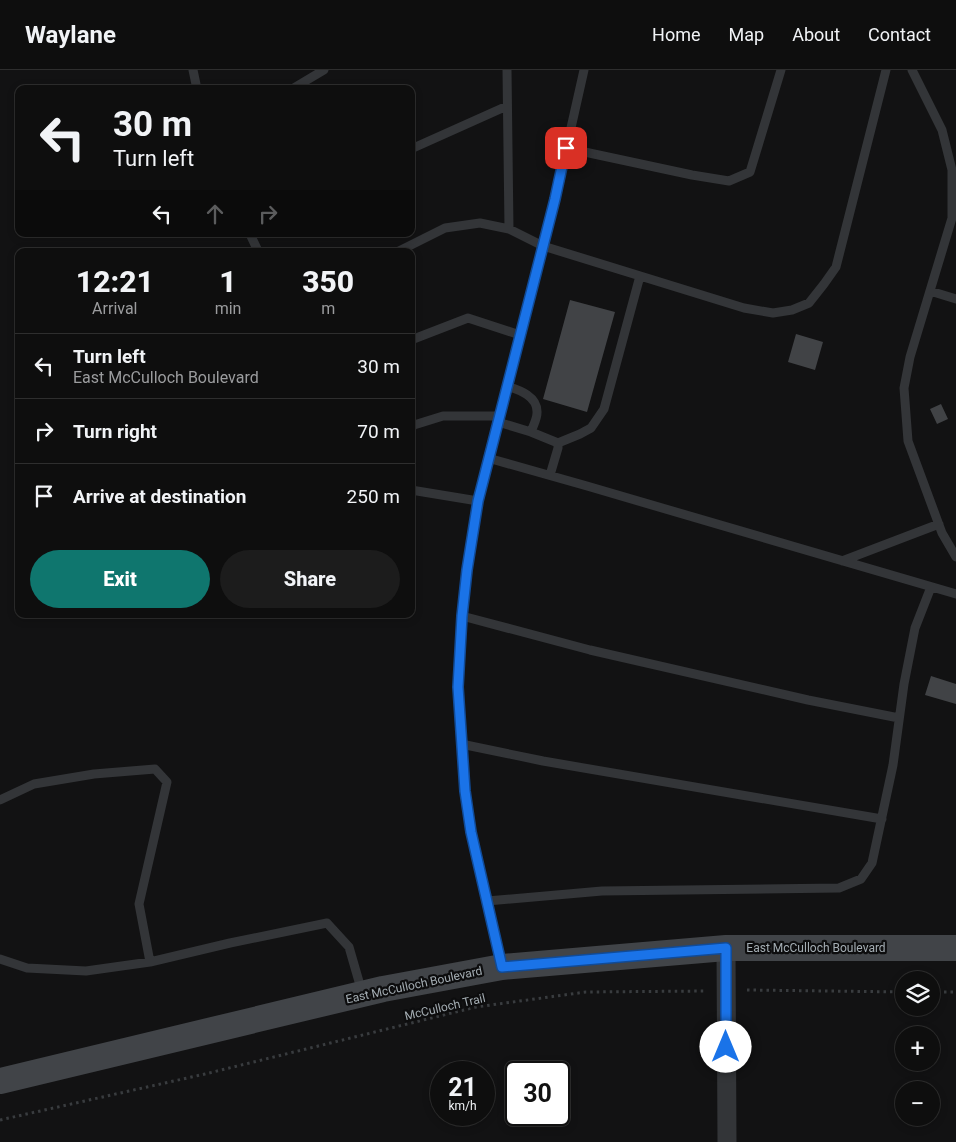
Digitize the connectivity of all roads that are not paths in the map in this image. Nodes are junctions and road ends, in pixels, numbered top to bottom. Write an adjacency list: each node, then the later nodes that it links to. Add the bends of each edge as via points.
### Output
1 (193, 70): 8 (lane)
2 (324, 70): 9 (lane)
3 (507, 70): 10 (lane)
4 (584, 70): 12 (lane)
5 (780, 70): 12 (lane, via 750,172 729,181)
6 (886, 70): 17 (lane, via 836,267 809,303 773,313 744,308)
7 (912, 70): 13 (lane, via 942,130)
8 (195, 85)
9 (299, 85)
10 (507, 106): 11 (lane); 14 (lane)
11 (415, 147)
12 (566, 148): 15 (lane)
13 (954, 169): 18 (lane, via 952,218)
14 (509, 229): 15 (lane); 16 (lane, via 480,223 445,228)
15 (543, 246): 17 (lane); 20 (lane)
16 (405, 248)
17 (640, 276): 26 (lane, via 604,409 591,428)
18 (930, 290): 19 (lane); 31 (lane, via 904,388 908,441)
19 (956, 299)
20 (520, 334): 21 (lane, via 468,318); 22 (lane)
21 (415, 338)
22 (506, 386): 23 (lane); 25 (lane, via 521,390 536,405)
23 (498, 419): 24 (lane, via 443,416); 25 (lane); 27 (lane)
24 (415, 426)
25 (531, 432): 26 (lane)
26 (558, 443): 28 (lane)
27 (488, 458): 28 (lane); 30 (lane)
28 (550, 475): 33 (lane)
29 (415, 491): 30 (lane)
30 (478, 501): 36 (lane)
31 (939, 524): 32 (lane); 33 (lane)
32 (956, 557)
33 (842, 561): 34 (lane)
34 (931, 587): 35 (lane); 37 (lane, via 915,628)
35 (956, 594)
36 (462, 616): 37 (lane, via 600,652); 38 (lane, via 458,687)
37 (899, 718): 40 (lane)
38 (462, 744): 40 (lane); 41 (lane, via 471,832)
39 (0, 800): 45 (lane, via 34,784 94,774 155,769 167,782 139,904)
40 (882, 819): 41 (lane, via 872,863 861,879 839,888 602,891)
41 (487, 901): 46 (lane)
42 (726, 948): 43 (street, East McCulloch Boulevard); 46 (street, East McCulloch Boulevard); 49 (street)
43 (956, 948)
44 (0, 959): 45 (lane, via 27,968 86,971)
45 (150, 962): 47 (lane, via 327,923 348,947)
46 (502, 967): 47 (street, East McCulloch Boulevard)
47 (362, 994): 48 (street, East McCulloch Boulevard)
48 (0, 1081)
49 (727, 1142)

